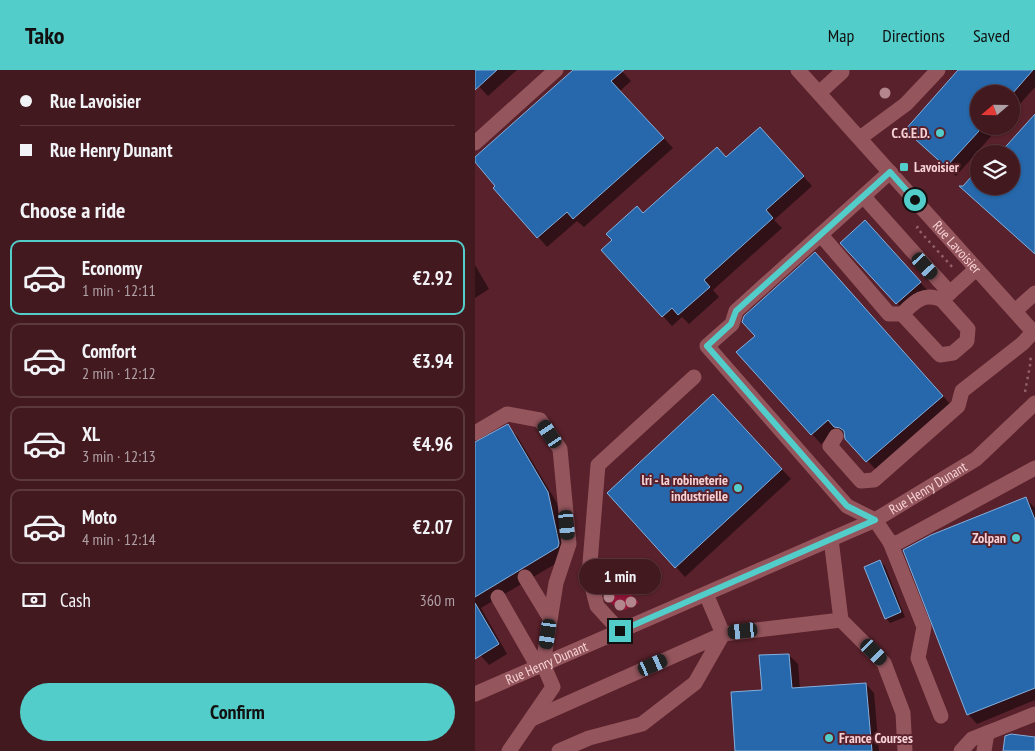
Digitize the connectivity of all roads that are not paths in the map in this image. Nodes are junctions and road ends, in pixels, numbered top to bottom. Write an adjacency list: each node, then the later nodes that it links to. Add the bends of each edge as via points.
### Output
1 (556, 70): 7 (street)
2 (798, 70): 5 (street, Rue Lavoisier)
3 (937, 70): 6 (street, via 906,104)
4 (842, 72): 5 (street)
5 (819, 92): 6 (street, Rue Lavoisier)
6 (860, 138): 8 (street, Rue Lavoisier)
7 (475, 143)
8 (890, 172): 9 (street); 11 (street, Rue Lavoisier)
9 (864, 197): 10 (street); 13 (street)
10 (821, 235): 15 (street, via 889,314); 22 (street, via 736,311 731,324 707,346 847,506)
11 (973, 272): 13 (street); 14 (street, Rue Lavoisier)
12 (1035, 293): 14 (street)
13 (946, 297): 15 (street, via 919,298); 15 (street, via 968,329 967,341 953,354 940,355)
14 (1015, 312): 16 (street, Rue Lavoisier)
15 (902, 314)
16 (1031, 336): 20 (street, via 962,391 958,406 874,480 861,480 830,446)
17 (694, 377): 30 (street, via 598,465 589,575 597,606)
18 (1029, 408): 22 (street, Rue Henry Dunant, via 976,459)
19 (475, 433): 28 (street, via 507,414 540,420 560,449 569,544 556,583)
20 (835, 436)
21 (1035, 468): 24 (street, via 897,543)
22 (875, 520): 23 (street, Rue Henry Dunant); 24 (street)
23 (831, 539): 26 (street, Rue Henry Dunant); 29 (street)
24 (889, 542): 35 (street, via 924,627 918,658)
25 (525, 578): 28 (street)
26 (706, 594): 30 (street, Rue Henry Dunant); 31 (street)
27 (498, 597): 32 (street)
28 (550, 618): 32 (street)
29 (841, 620): 31 (street); 40 (street, via 884,663 903,713)
30 (620, 631): 32 (street, Rue Henry Dunant)
31 (723, 634): 36 (street); 39 (street, via 695,684 643,724 589,738)
32 (541, 666): 33 (street, Rue Henry Dunant); 36 (street, via 553,687)
33 (475, 694)
34 (1035, 714): 37 (street)
35 (941, 716)
36 (531, 719): 38 (street)
37 (987, 733): 41 (street, via 972,739); 42 (street)
38 (515, 749)
39 (559, 751)
40 (905, 751)
41 (961, 751)
42 (985, 751)

